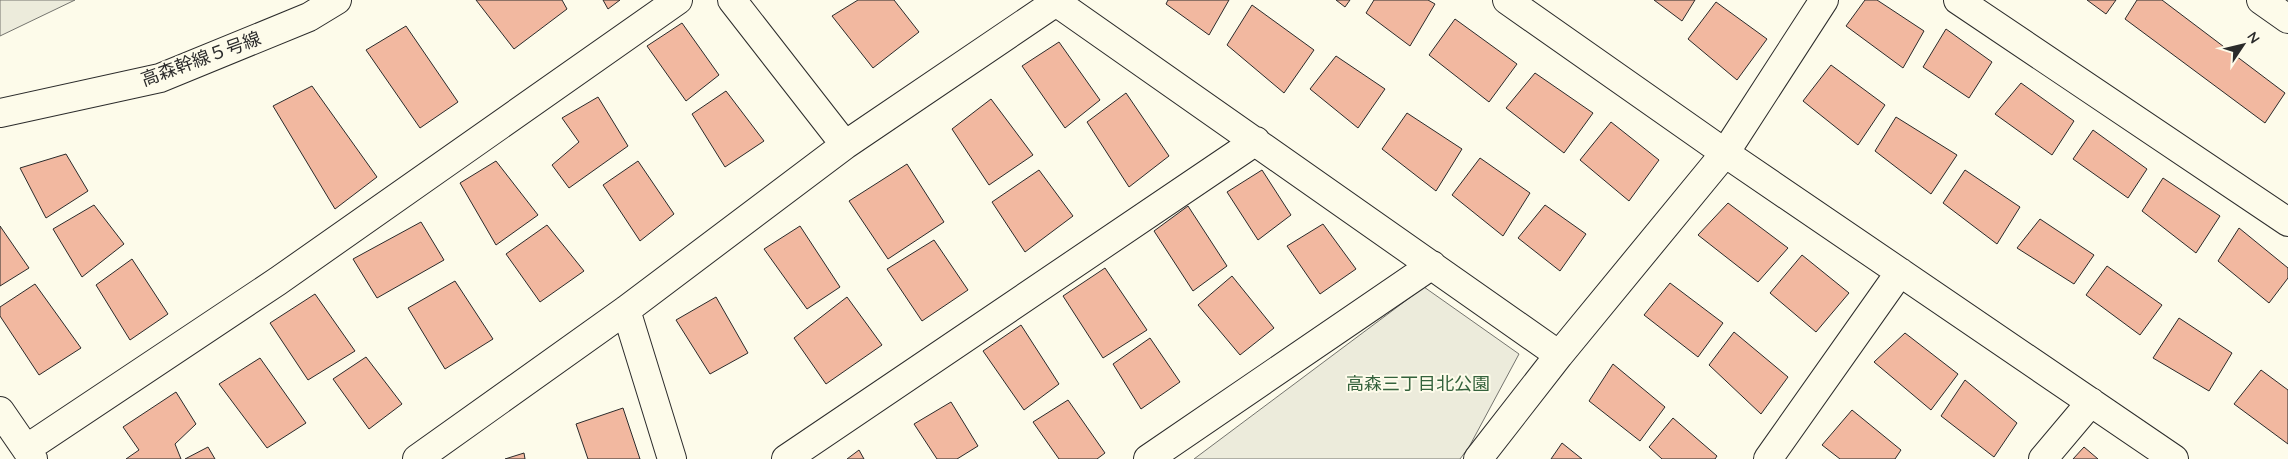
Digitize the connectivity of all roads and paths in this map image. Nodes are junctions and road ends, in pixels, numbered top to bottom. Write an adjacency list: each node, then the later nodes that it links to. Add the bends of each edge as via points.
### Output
1 (337, 0): 10 (street, 高森幹線５号線, via 309,17 160,78)
2 (678, 0): 21 (street)
3 (732, 0): 12 (street)
4 (1507, 0): 13 (street)
5 (1824, 0): 13 (street)
6 (1958, 0): 14 (street)
7 (2261, 0): 9 (street)
8 (1058, 1): 11 (street); 12 (street)
9 (2288, 19)
10 (0, 113)
11 (1256, 141): 15 (street); 24 (street)
12 (845, 145): 17 (street)
13 (1725, 153): 16 (street); 18 (street)
14 (2288, 222)
15 (1432, 265): 18 (street); 25 (street)
16 (1900, 272): 19 (street); 27 (street)
17 (626, 310): 22 (street); 23 (street)
18 (1559, 355): 26 (street)
19 (2091, 402): 28 (street); 29 (street)
20 (0, 411): 21 (street)
21 (30, 454)
22 (417, 459)
23 (672, 459)
24 (786, 459)
25 (1148, 459)
26 (1478, 459)
27 (1768, 459)
28 (2043, 459)
29 (2174, 459)

